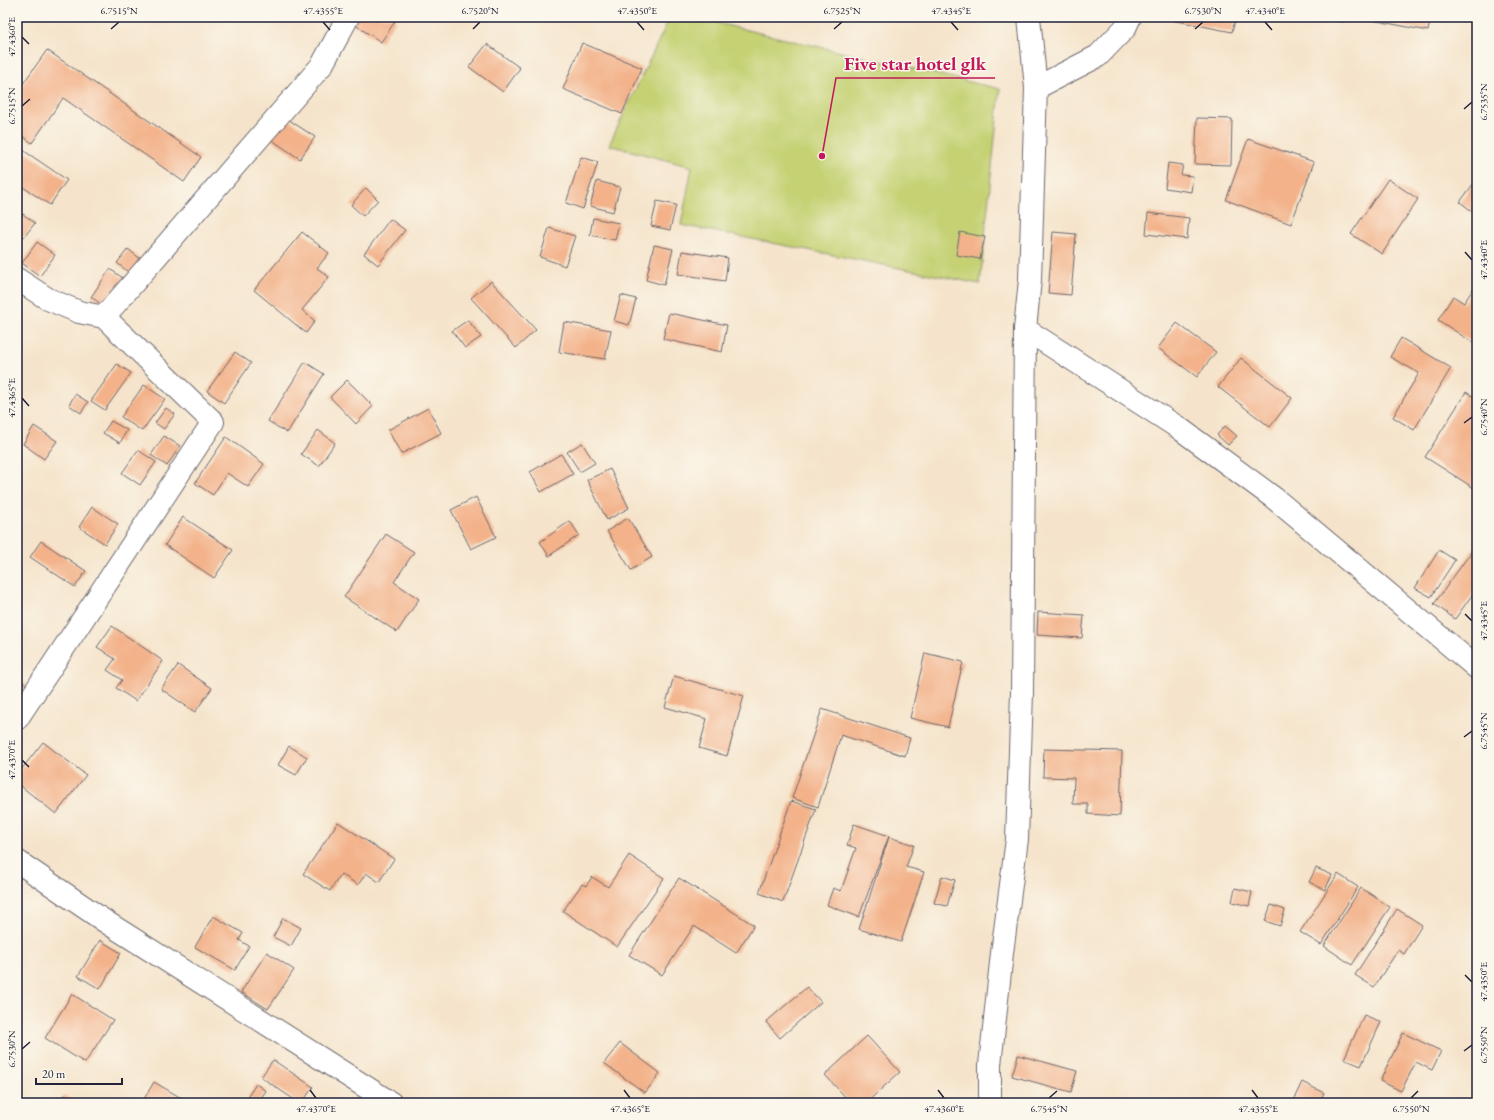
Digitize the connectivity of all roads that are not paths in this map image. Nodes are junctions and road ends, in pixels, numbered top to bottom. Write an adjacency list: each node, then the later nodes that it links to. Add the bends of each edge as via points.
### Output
1 (348, 17): 6 (street, via 322,65)
2 (1030, 17): 4 (street)
3 (1130, 17): 4 (street, via 1125,28 1098,56)
4 (1036, 88): 7 (street, via 1030,280)
5 (17, 279): 6 (street, via 48,299 79,312)
6 (104, 317): 9 (street, via 213,422)
7 (1025, 329): 8 (street, via 1179,428 1274,498); 12 (street, via 1022,693 1017,839 990,1065)
8 (1477, 668)
9 (17, 719)
10 (17, 861): 11 (street, via 103,920)
11 (391, 1103)
12 (990, 1103)

